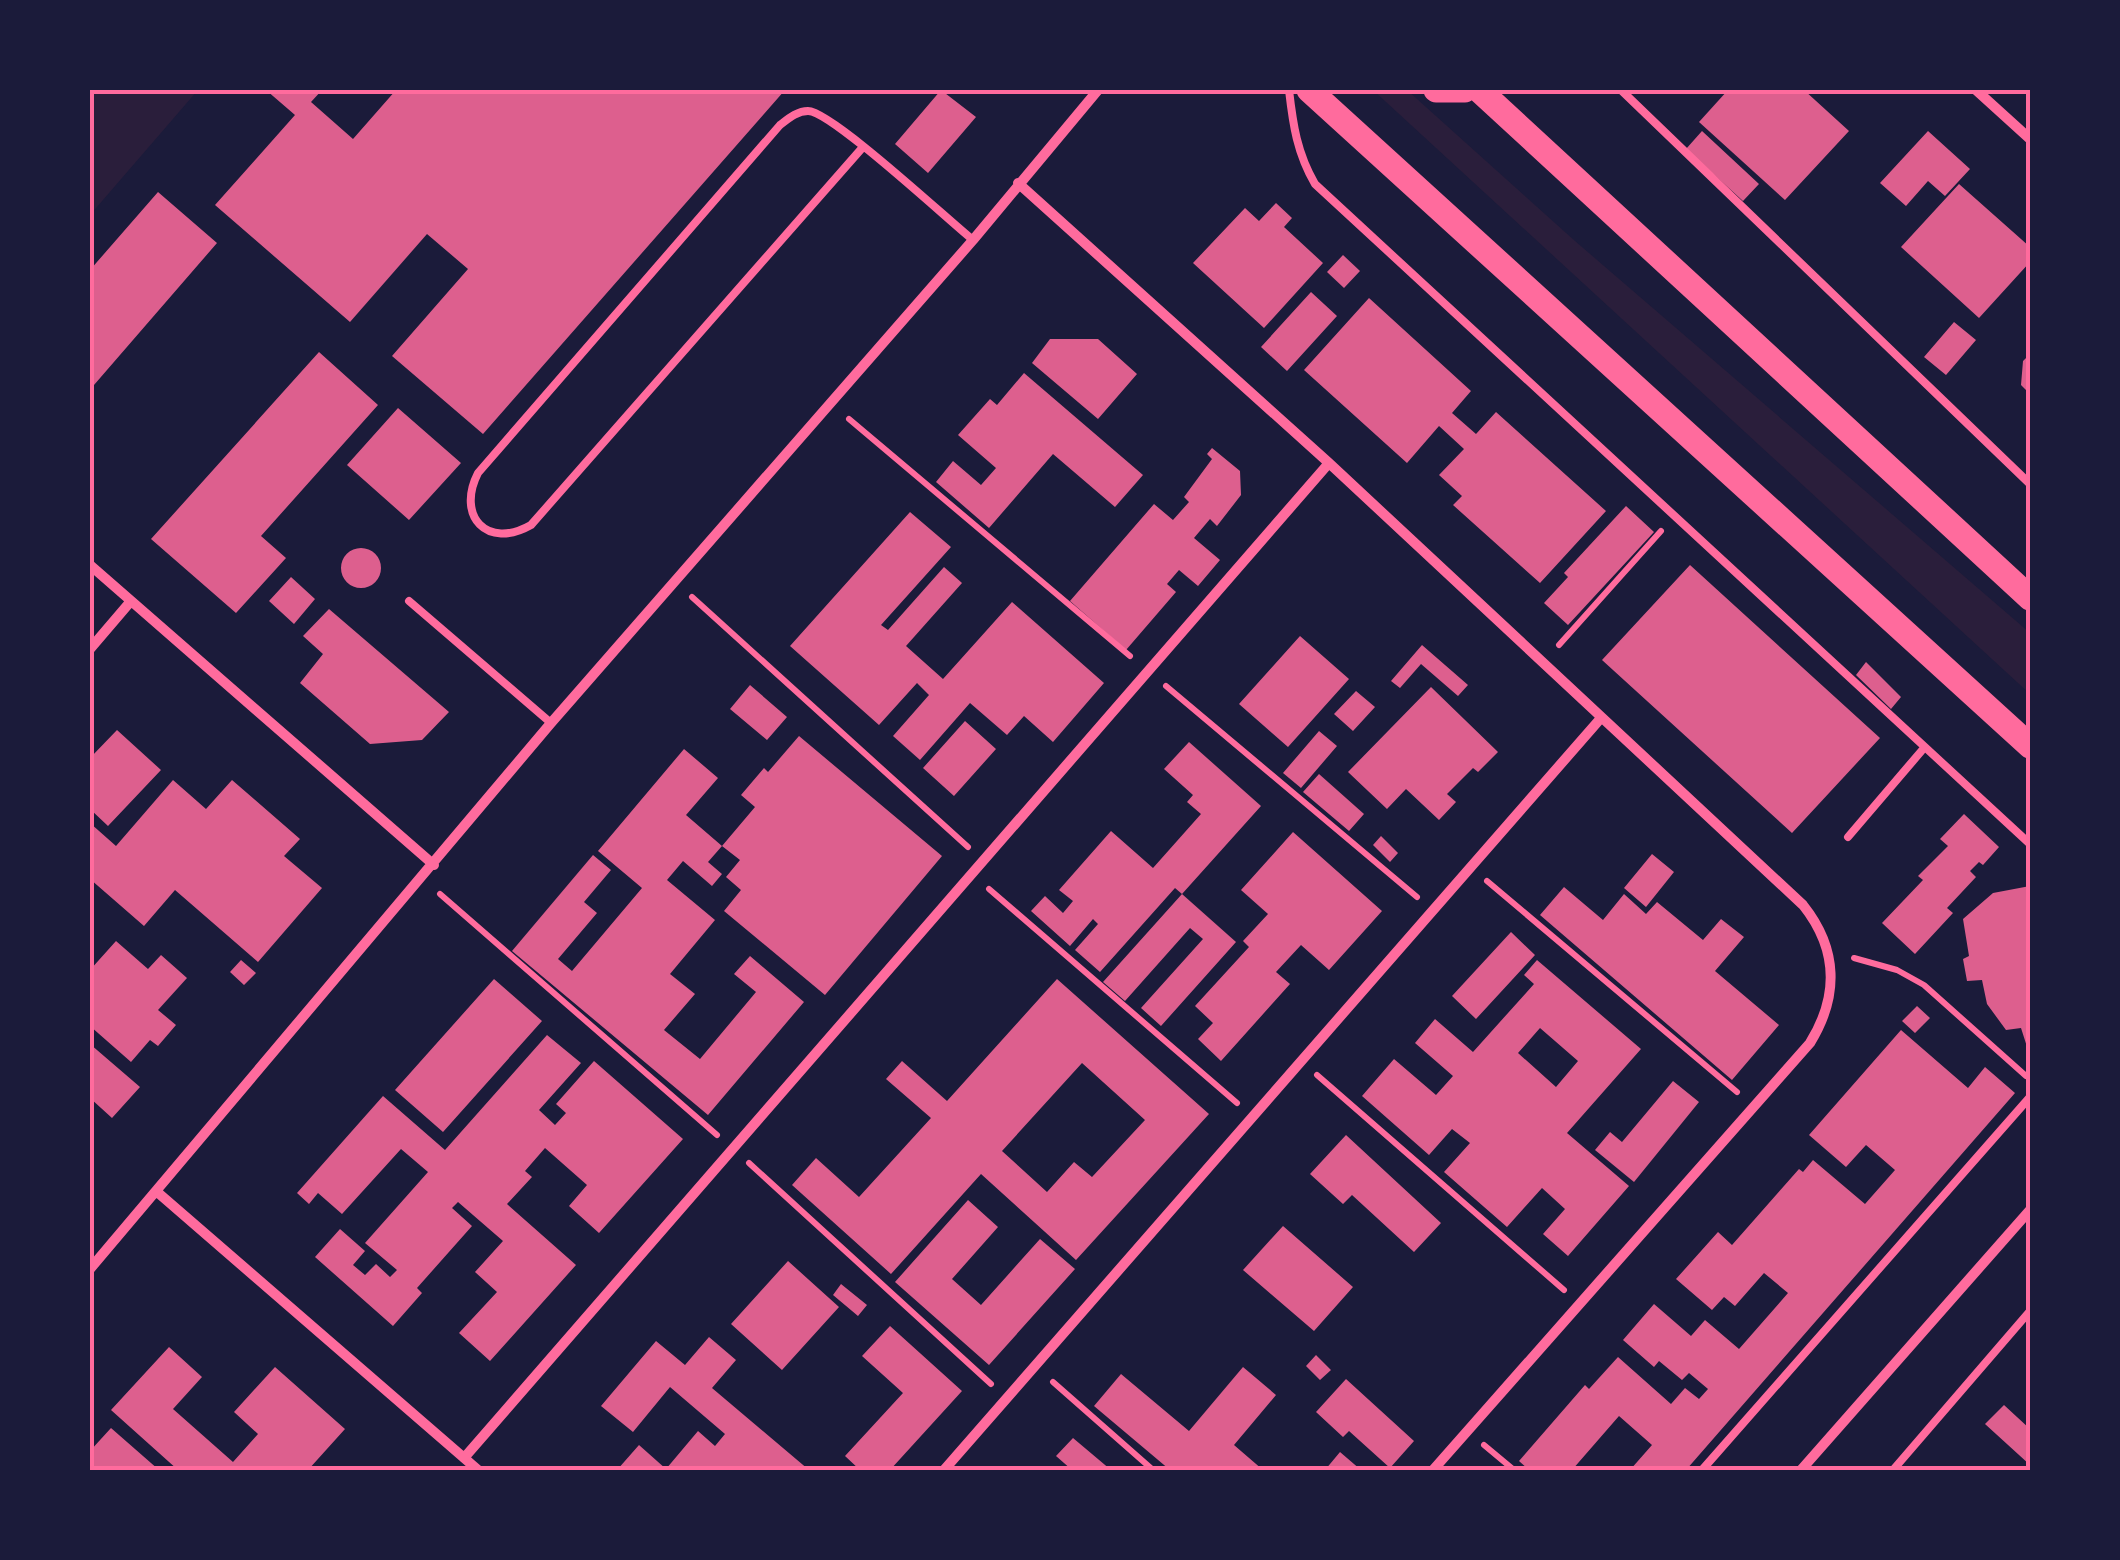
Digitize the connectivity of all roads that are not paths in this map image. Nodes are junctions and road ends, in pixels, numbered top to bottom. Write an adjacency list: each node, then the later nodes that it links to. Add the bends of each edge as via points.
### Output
1 (1098, 90): 11 (street)
2 (1289, 90): 23 (lane, via 1301,161 1315,184)
3 (1309, 90): 22 (main road)
4 (1436, 90): 5 (main road)
5 (1465, 90)
6 (1479, 90): 16 (main road)
7 (1621, 90): 14 (lane)
8 (1976, 90): 9 (street)
9 (2030, 139)
10 (863, 147): 10 (lane, via 824,115 808,111 780,124 478,473 470,508 480,524 495,534 531,525); 12 (lane)
11 (1018, 183): 12 (street); 13 (street)
12 (973, 240): 21 (street)
13 (1329, 463): 20 (street); 32 (street)
14 (2030, 484)
15 (90, 564): 17 (street)
16 (2030, 598)
17 (131, 601): 19 (street); 26 (street)
18 (409, 601): 21 (lane)
19 (90, 648)
20 (1601, 718): 34 (street); 35 (street, via 1803,905 1829,952 1830,997 1810,1043)
21 (552, 724): 26 (street)
22 (2030, 746)
23 (1924, 748): 24 (lane); 25 (lane)
24 (1848, 838)
25 (2030, 844)
26 (434, 865): 28 (street)
27 (2030, 1096): 36 (lane)
28 (156, 1191): 30 (street); 32 (street)
29 (2030, 1210): 37 (street)
30 (90, 1269)
31 (2030, 1311): 38 (lane)
32 (464, 1458): 33 (street)
33 (478, 1470)
34 (944, 1470)
35 (1433, 1470)
36 (1702, 1470)
37 (1801, 1470)
38 (1893, 1470)

